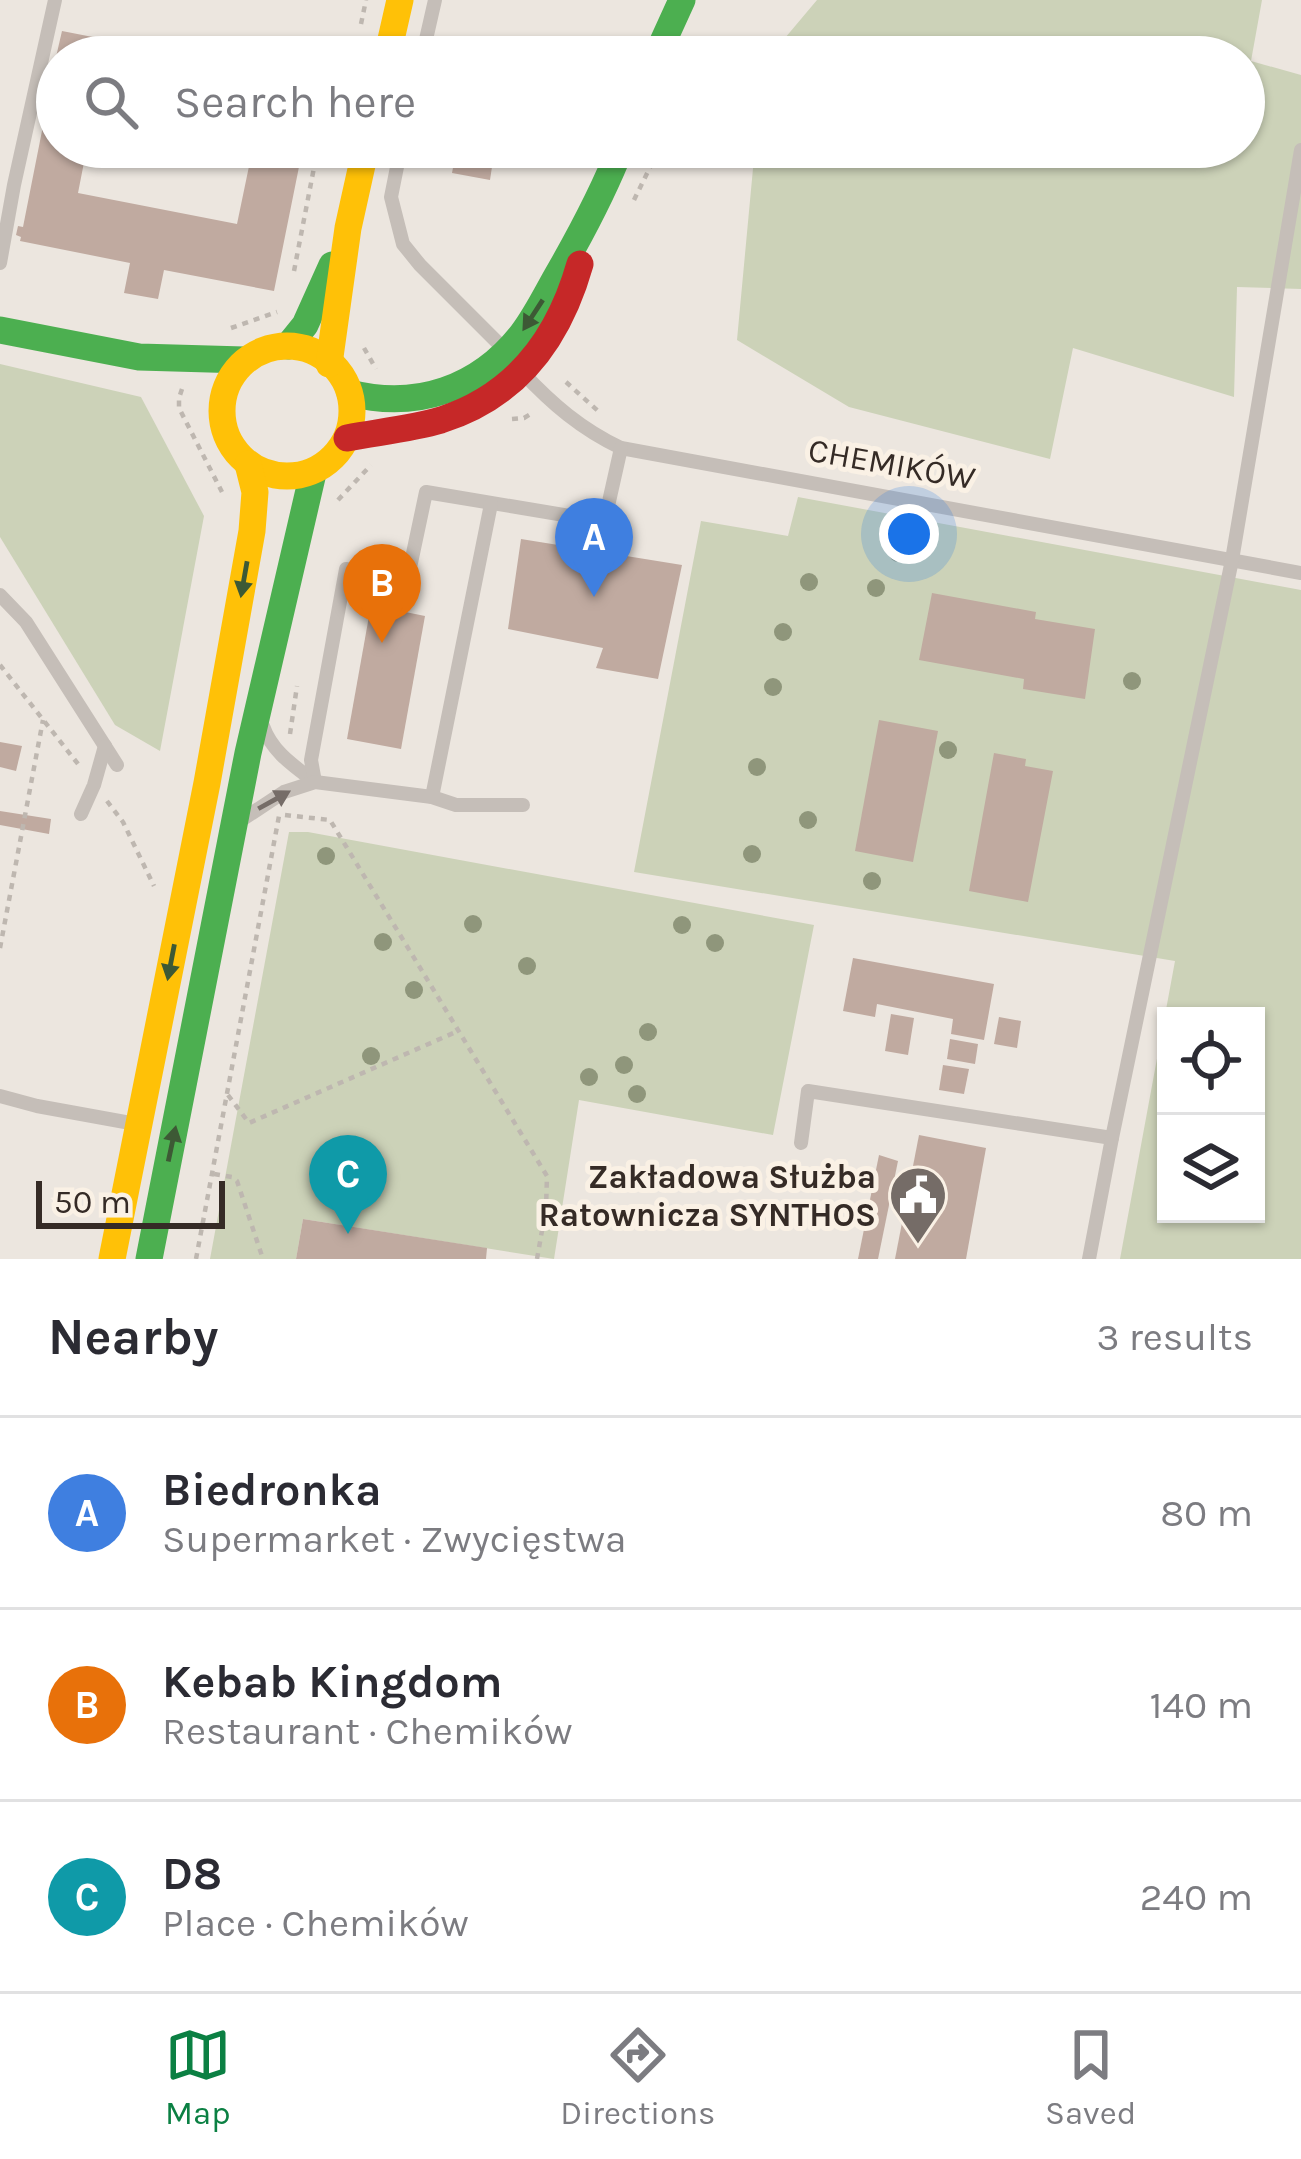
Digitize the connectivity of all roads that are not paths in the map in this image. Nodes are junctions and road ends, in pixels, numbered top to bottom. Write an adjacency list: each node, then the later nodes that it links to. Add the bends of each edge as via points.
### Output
1 (55, 0): 5 (lane)
2 (400, 0): 6 (main road)
3 (436, 0): 7 (lane)
4 (682, 0): 8 (main road)
5 (47, 36)
6 (392, 36)
7 (427, 36)
8 (666, 36)
9 (36, 86): 16 (lane)
10 (1301, 150): 31 (lane)
11 (362, 168): 15 (main road)
12 (397, 168): 19 (lane, CHEMIKÓW, via 391,197 403,244)
13 (612, 168): 14 (main road)
14 (593, 214): 19 (main road, one-way to 19); 23 (main road, via 559,326)
15 (348, 228): 18 (main road); 22 (main road)
16 (0, 263)
17 (0, 330): 20 (main road)
18 (288, 346): 21 (main road); 22 (main road)
19 (505, 350): 23 (lane, CHEMIKÓW); 24 (main road, via 468,381 436,394 392,402)
20 (139, 357): 21 (main road); 25 (main road)
21 (244, 360): 25 (main road, via 226,386)
22 (329, 364): 24 (main road)
23 (523, 373): 26 (main road, via 450,417); 27 (lane, CHEMIKÓW, via 572,420)
24 (350, 393): 26 (main road)
25 (221, 417): 28 (main road)
26 (347, 438): 29 (main road)
27 (621, 448): 30 (lane, via 600,521); 31 (lane, CHEMIKÓW)
28 (248, 464): 29 (main road, via 268,473); 43 (main road, one-way to 43, via 252,531)
29 (313, 473): 34 (main road)
30 (491, 504): 37 (lane, via 426,491 408,577 346,569 311,760); 38 (lane)
31 (1232, 560): 32 (lane, CHEMIKÓW); 44 (lane)
32 (1301, 573)
33 (0, 595): 35 (lane)
34 (258, 711): 37 (lane, via 268,740); 41 (main road)
35 (105, 746): 36 (lane); 40 (lane)
36 (117, 765)
37 (315, 782): 38 (lane); 41 (lane, one-way to 37)
38 (432, 796): 39 (lane, via 456,805)
39 (523, 805)
40 (81, 814)
41 (235, 824): 47 (main road, one-way to 41)
42 (0, 1096): 43 (lane)
43 (139, 1124): 46 (main road)
44 (1112, 1138): 45 (lane, via 808,1091); 48 (lane)
45 (801, 1143)
46 (112, 1259)
47 (149, 1259)
48 (1089, 1259)

